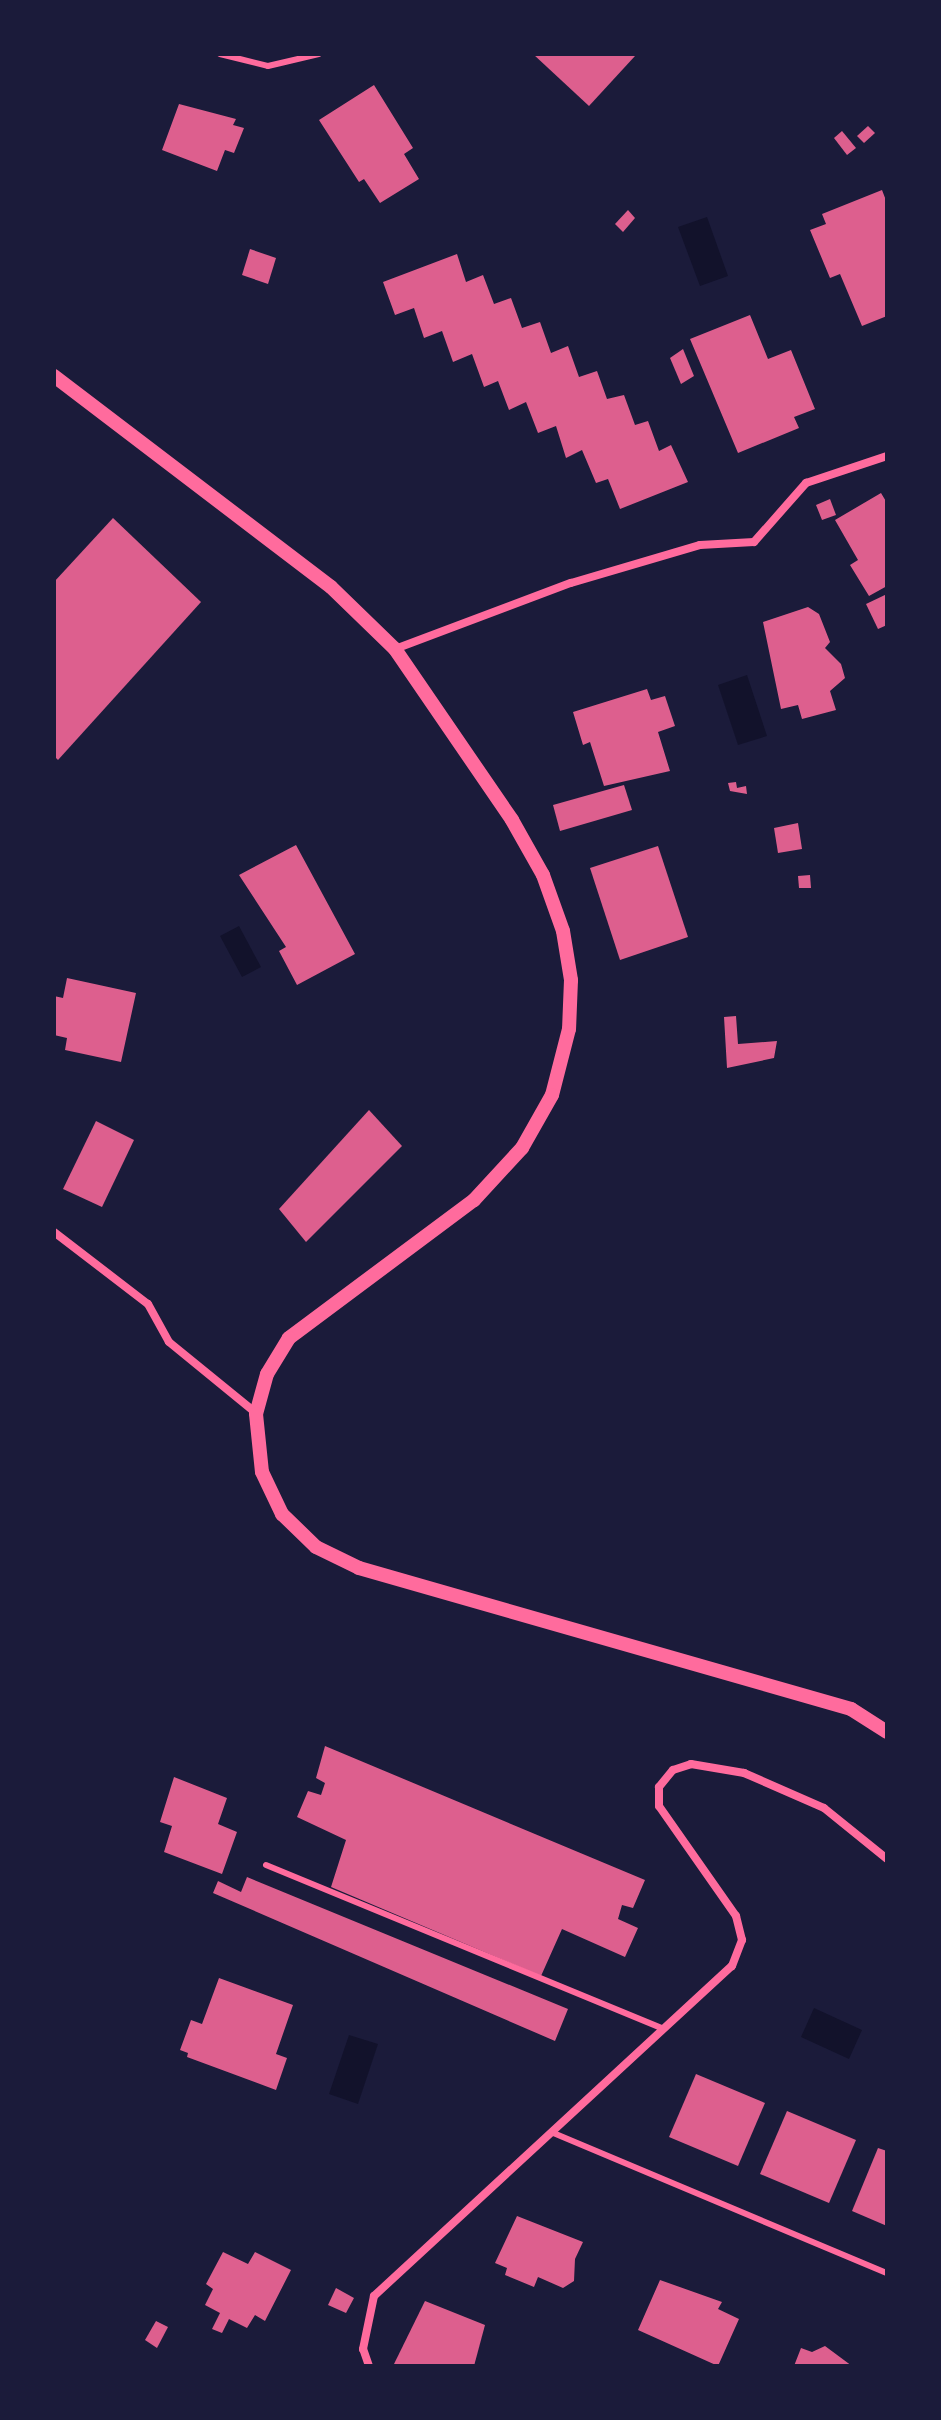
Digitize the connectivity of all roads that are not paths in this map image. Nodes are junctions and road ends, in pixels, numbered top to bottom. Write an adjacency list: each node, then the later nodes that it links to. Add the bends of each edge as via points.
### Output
1 (220, 54): 2 (lane, via 268,66)
2 (319, 54)
3 (54, 376): 5 (street, via 331,587)
4 (887, 456): 5 (street, via 806,483 754,542 700,545 571,583)
5 (395, 649): 7 (street, via 543,875 563,931 571,980 569,1029 552,1095 522,1148 474,1200 289,1338 267,1374)
6 (54, 1232): 7 (street, via 148,1304 169,1342)
7 (256, 1414): 8 (street, via 262,1472 282,1514 316,1547 359,1568 851,1709)
8 (887, 1732)
9 (887, 1859): 11 (street, via 824,1808 744,1773 691,1764 673,1770 659,1787 659,1806 724,1892 742,1940 732,1966)
10 (266, 1865): 11 (lane)
11 (663, 2029): 12 (street)
12 (551, 2132): 13 (lane); 14 (street, via 374,2296 363,2349)
13 (887, 2273)
14 (369, 2366)

